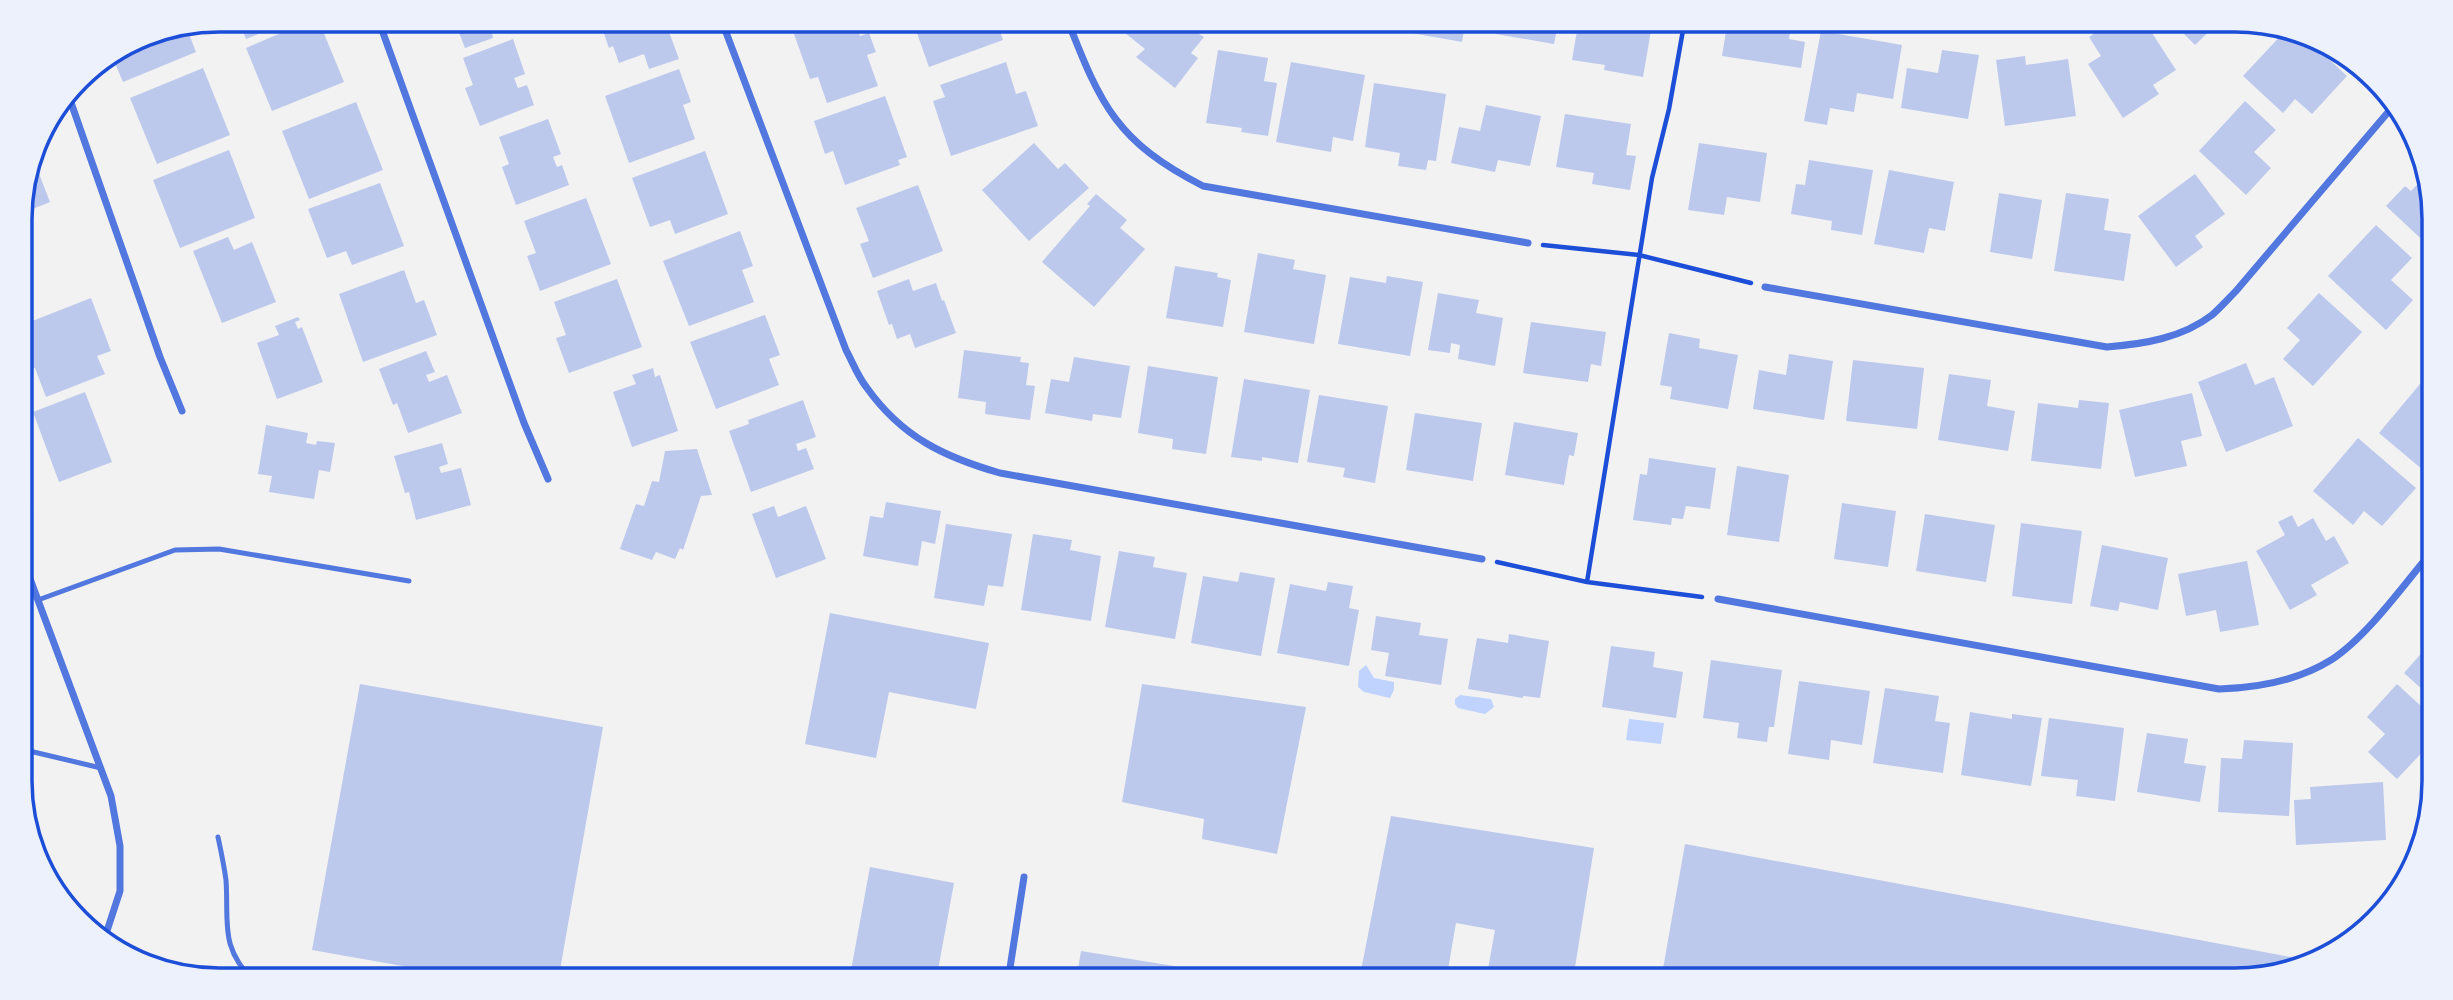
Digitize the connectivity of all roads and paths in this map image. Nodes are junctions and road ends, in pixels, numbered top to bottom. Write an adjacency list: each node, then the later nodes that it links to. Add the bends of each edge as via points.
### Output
1 (383, 32): 11 (street)
2 (726, 32): 12 (street, via 846,350 865,387 907,432 942,454 1000,473)
3 (1072, 32): 7 (street, via 1090,78 1120,126 1152,157 1203,186)
4 (1683, 32): 8 (path)
5 (71, 103): 10 (street)
6 (2388, 112): 9 (street, via 2211,315 2177,334 2141,345 2107,347)
7 (1528, 243): 8 (path)
8 (1639, 255): 9 (path); 15 (path)
9 (1765, 286)
10 (182, 411)
11 (548, 479)
12 (1482, 559): 15 (path)
13 (2422, 563): 17 (street, via 2364,631 2333,659 2299,676 2253,688 2219,689)
14 (409, 581): 18 (lane, via 219,549 175,550)
15 (1587, 582): 17 (path)
16 (32, 584): 18 (street)
17 (1718, 599)
18 (38, 600): 20 (street)
19 (32, 752): 20 (lane)
20 (101, 768): 23 (street, via 120,846 120,891)
21 (218, 837): 24 (lane, via 226,881 228,940)
22 (1024, 877): 25 (street)
23 (107, 931)
24 (243, 968)
25 (1010, 968)

